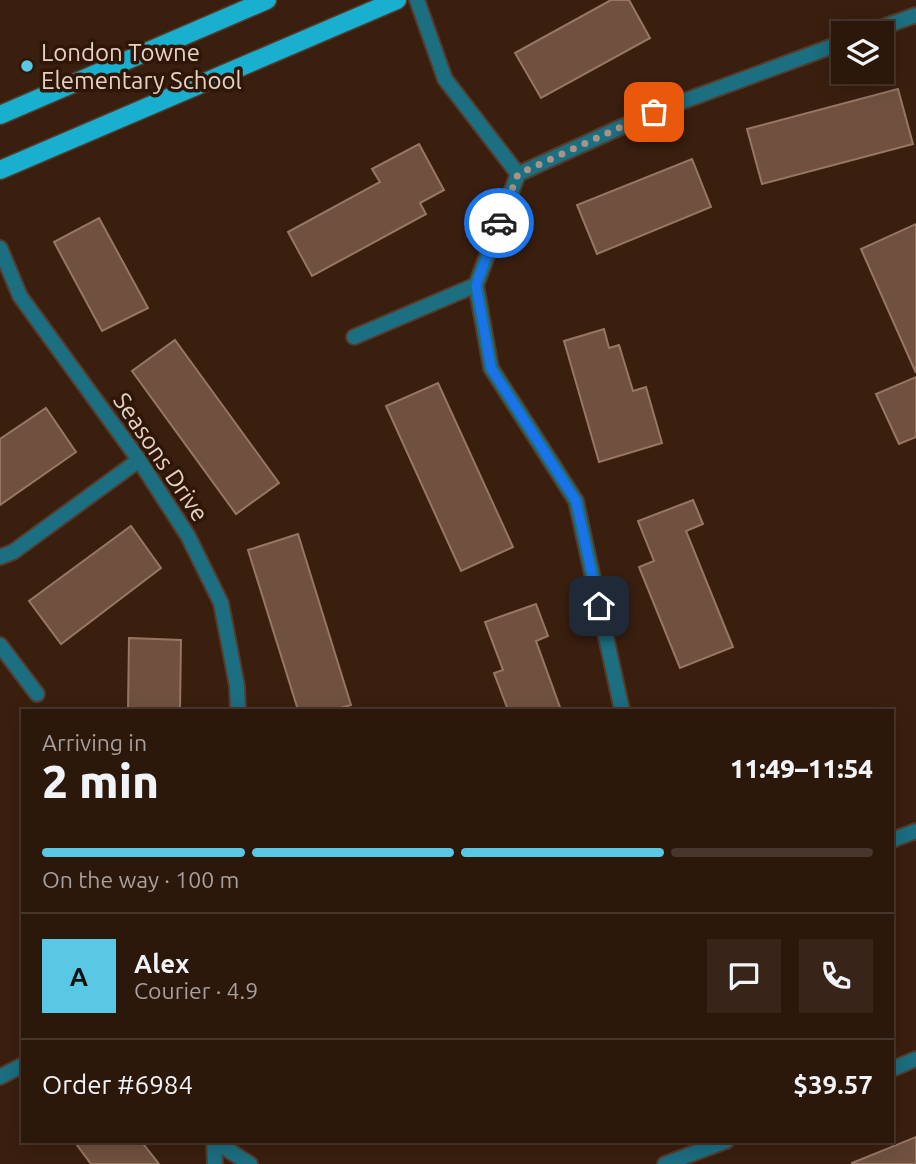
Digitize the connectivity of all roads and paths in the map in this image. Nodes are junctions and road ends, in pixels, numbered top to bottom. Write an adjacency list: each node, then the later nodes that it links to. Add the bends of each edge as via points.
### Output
1 (267, 0): 7 (main road)
2 (397, 0): 8 (main road)
3 (417, 0): 9 (street, via 445,79)
4 (916, 15): 5 (street)
5 (894, 23)
6 (831, 47): 9 (street, via 654,112)
7 (0, 115)
8 (0, 170)
9 (518, 174): 11 (street)
10 (0, 248): 13 (street, Seasons Drive, via 20,296)
11 (476, 285): 12 (street); 18 (street, via 491,368 576,501)
12 (354, 337)
13 (139, 460): 14 (street); 17 (street, Seasons Drive, via 188,536 221,603)
14 (0, 557)
15 (0, 645): 16 (street)
16 (37, 694)
17 (237, 709)
18 (622, 709)
19 (916, 831): 20 (street)
20 (894, 839)
21 (916, 1059): 23 (street)
22 (21, 1066): 24 (street)
23 (894, 1068)
24 (0, 1077)
25 (214, 1143): 28 (street)
26 (217, 1143): 29 (street)
27 (721, 1143): 30 (street)
28 (215, 1164)
29 (250, 1164)
30 (665, 1164)

